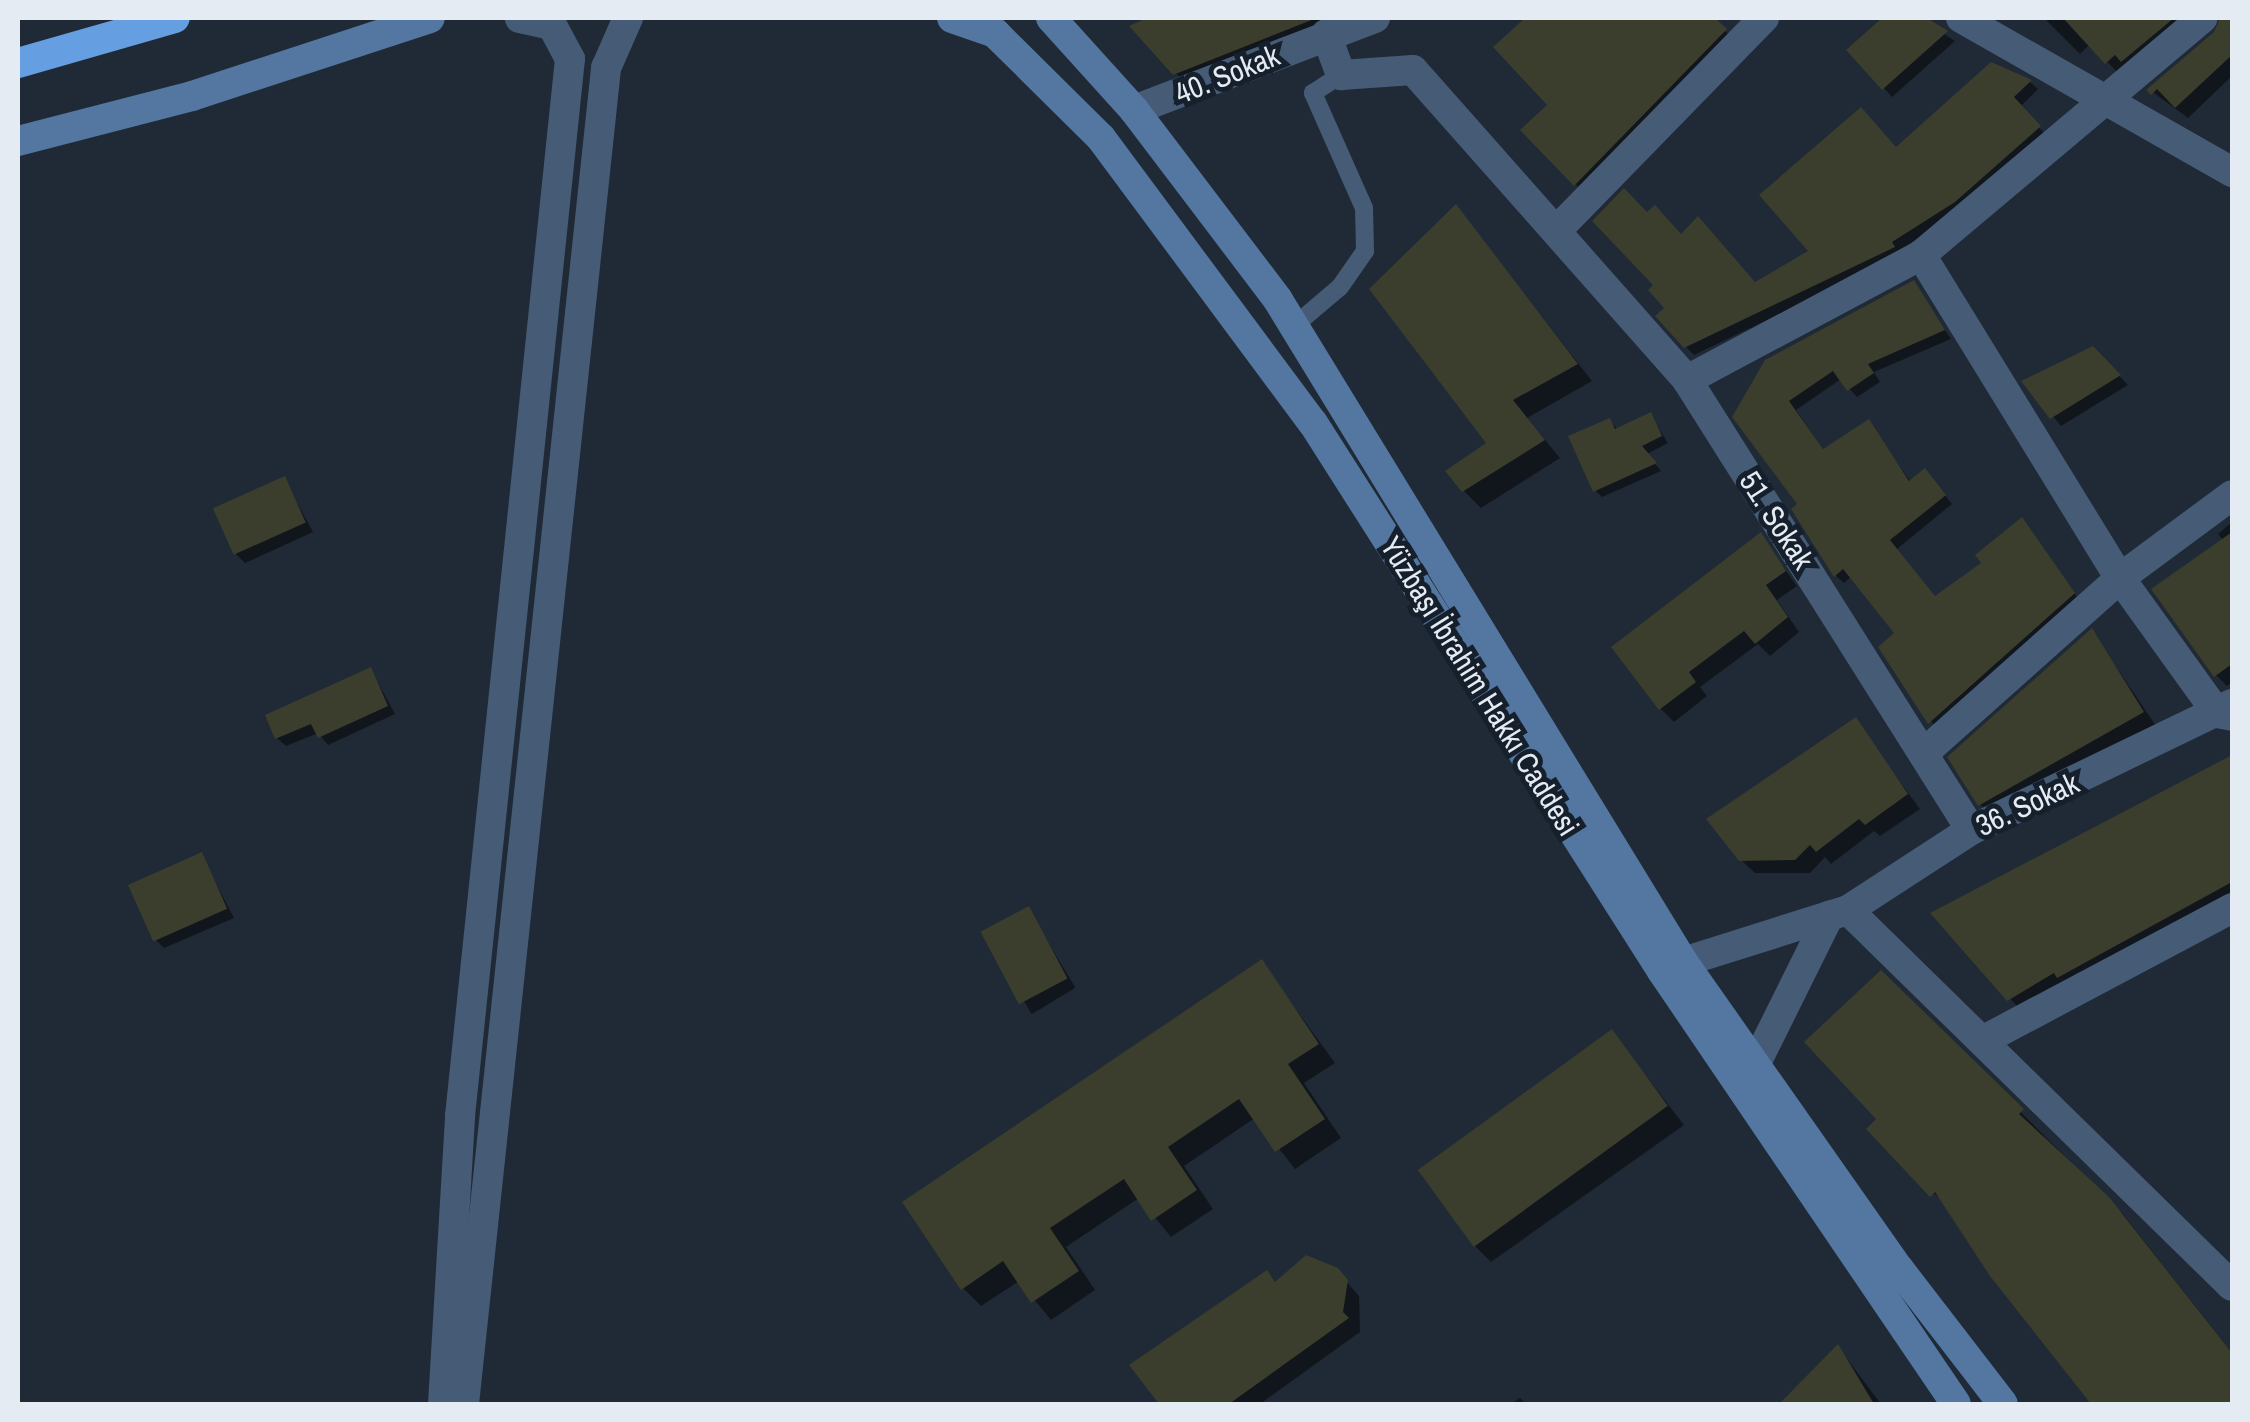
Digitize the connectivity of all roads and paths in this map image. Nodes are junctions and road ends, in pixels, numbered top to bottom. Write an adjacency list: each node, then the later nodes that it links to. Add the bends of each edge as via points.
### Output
1 (176, 18): 12 (highway)
2 (430, 18): 16 (main road, via 192,96)
3 (520, 18): 33 (street, via 552,25 570,60 460,1116)
4 (628, 18): 34 (street, via 606,68)
5 (952, 18): 35 (main road, Yüzbaşı İbrahim Hakkı Caddesi, via 994,33 1101,138 1313,423 1662,971)
6 (1051, 18): 15 (main road, Yüzbaşı İbrahim Hakkı Caddesi)
7 (1376, 18): 11 (street, 40. Sokak)
8 (1764, 18): 18 (street)
9 (1961, 18): 14 (street)
10 (2202, 18): 14 (street)
11 (1326, 34): 13 (street); 15 (street, 40. Sokak)
12 (18, 64)
13 (1342, 75): 18 (street, 51. Sokak, via 1413,70); 20 (lane, via 1313,93 1364,208 1364,251 1340,287)
14 (2108, 98): 17 (street); 19 (street)
15 (1134, 110): 20 (main road, Yüzbaşı İbrahim Hakkı Caddesi)
16 (18, 141)
17 (2232, 172)
18 (1558, 229): 21 (street, 51. Sokak)
19 (1921, 255): 21 (street); 23 (street)
20 (1294, 326): 29 (main road, Yüzbaşı İbrahim Hakkı Caddesi)
21 (1687, 380): 25 (street, 51. Sokak)
22 (2232, 495): 23 (street)
23 (2120, 578): 24 (street); 25 (street)
24 (2227, 711): 26 (street, 36. Sokak)
25 (1925, 752): 26 (street, 51. Sokak)
26 (1971, 830): 28 (street, 36. Sokak)
27 (2232, 908): 30 (street)
28 (1838, 913): 29 (street, 36. Sokak); 30 (street); 31 (street)
29 (1682, 962): 31 (main road, Yüzbaşı İbrahim Hakkı Caddesi)
30 (1982, 1041): 32 (street)
31 (1754, 1067): 36 (main road, Yüzbaşı İbrahim Hakkı Caddesi)
32 (2232, 1286)
33 (444, 1404)
34 (464, 1404)
35 (1956, 1404)
36 (2004, 1404)

